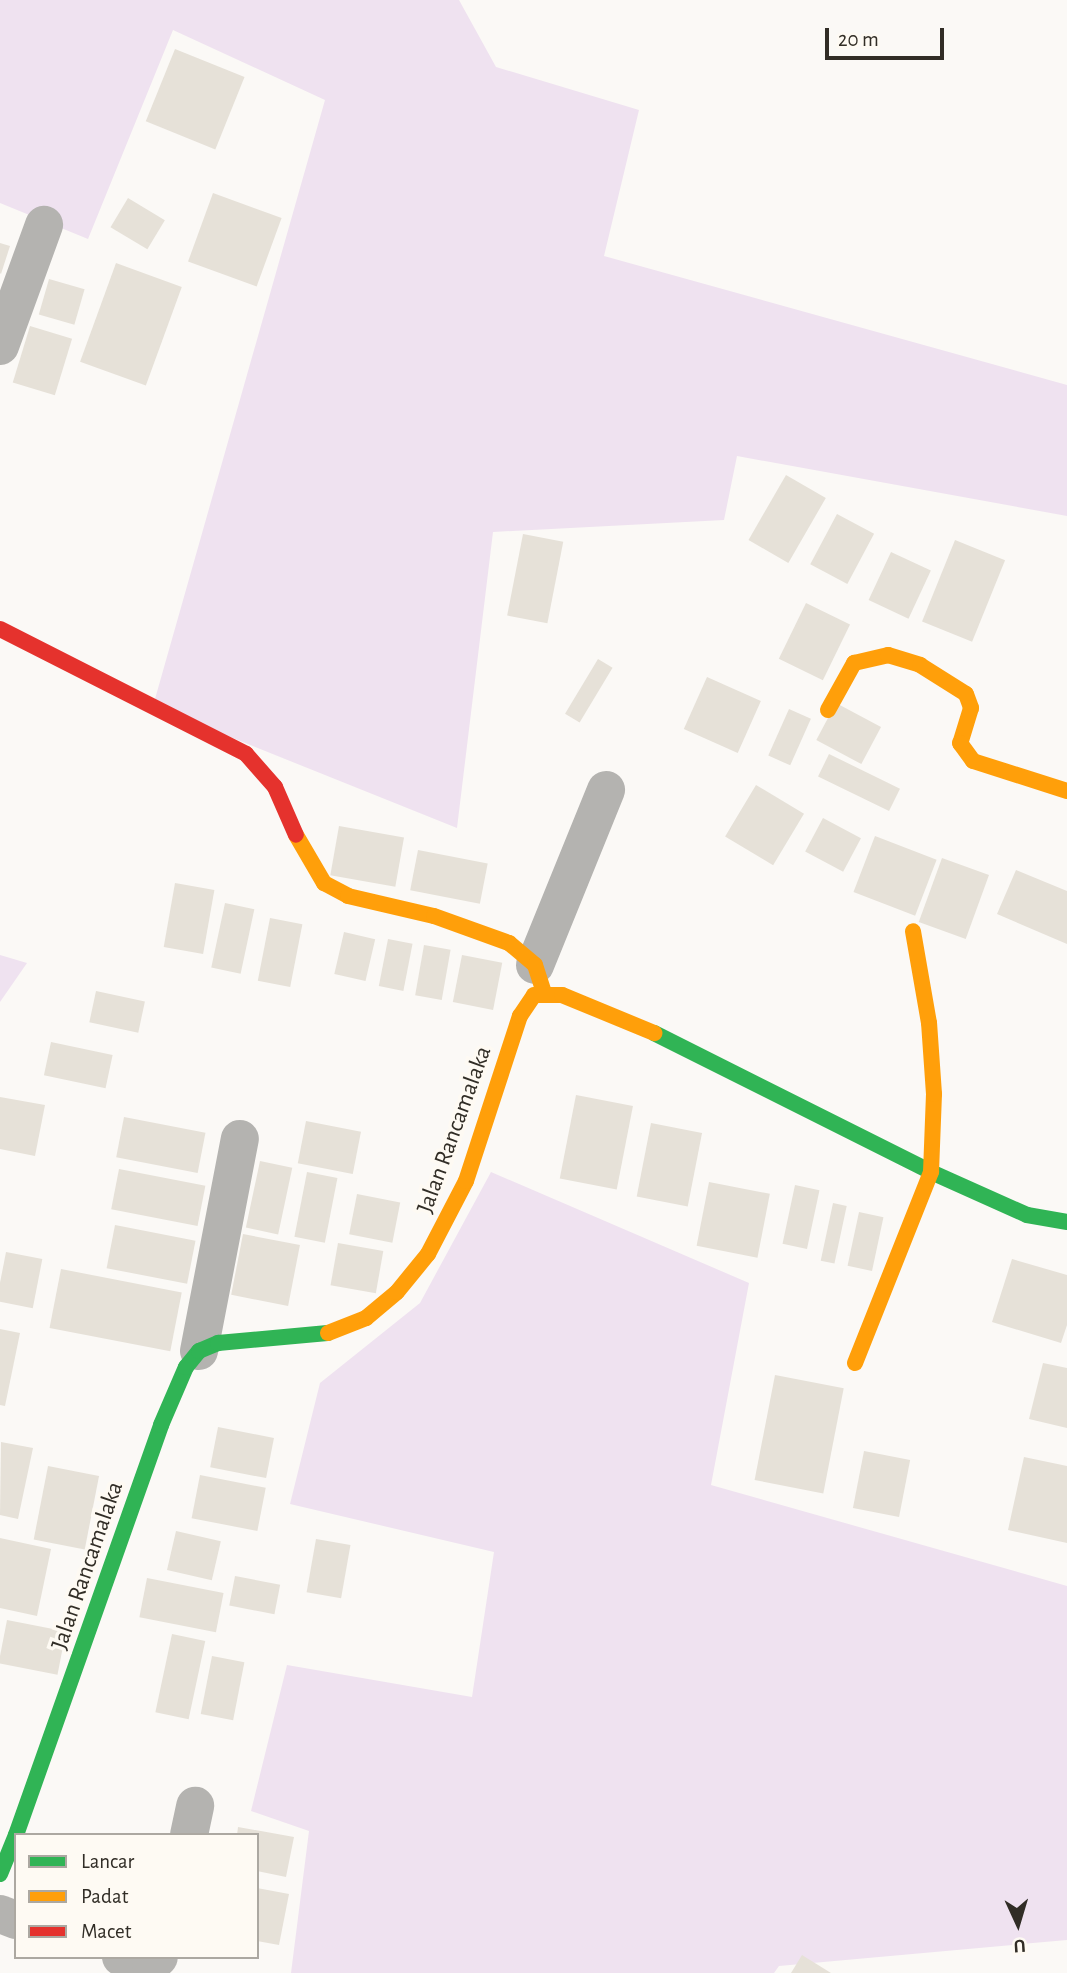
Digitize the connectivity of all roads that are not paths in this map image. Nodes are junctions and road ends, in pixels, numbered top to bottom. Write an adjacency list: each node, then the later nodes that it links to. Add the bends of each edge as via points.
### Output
1 (44, 225): 2 (street)
2 (0, 346)
3 (0, 629): 8 (street, via 246,754 275,787 306,858 324,883 348,896 433,916 509,943)
4 (828, 710): 6 (street, via 854,663 888,655 920,665 966,694 971,708 960,733 964,753 984,766)
5 (606, 790): 8 (street)
6 (1067, 791)
7 (913, 931): 10 (street, via 934,1082)
8 (539, 978): 10 (street); 12 (street, Jalan Rancamalaka, via 520,1016 466,1181 445,1227 397,1292 366,1318 335,1332 289,1340 218,1343)
9 (240, 1139): 12 (street)
10 (931, 1172): 11 (street, via 1027,1215); 13 (street)
11 (1067, 1222)
12 (199, 1351): 14 (street, Jalan Rancamalaka, via 186,1367 161,1425)
13 (855, 1363)
14 (17, 1833)
15 (14, 1840): 16 (street, Jalan Rancamalaka)
16 (0, 1874)
17 (128, 1959): 18 (street, via 151,1965)
18 (157, 1959)

